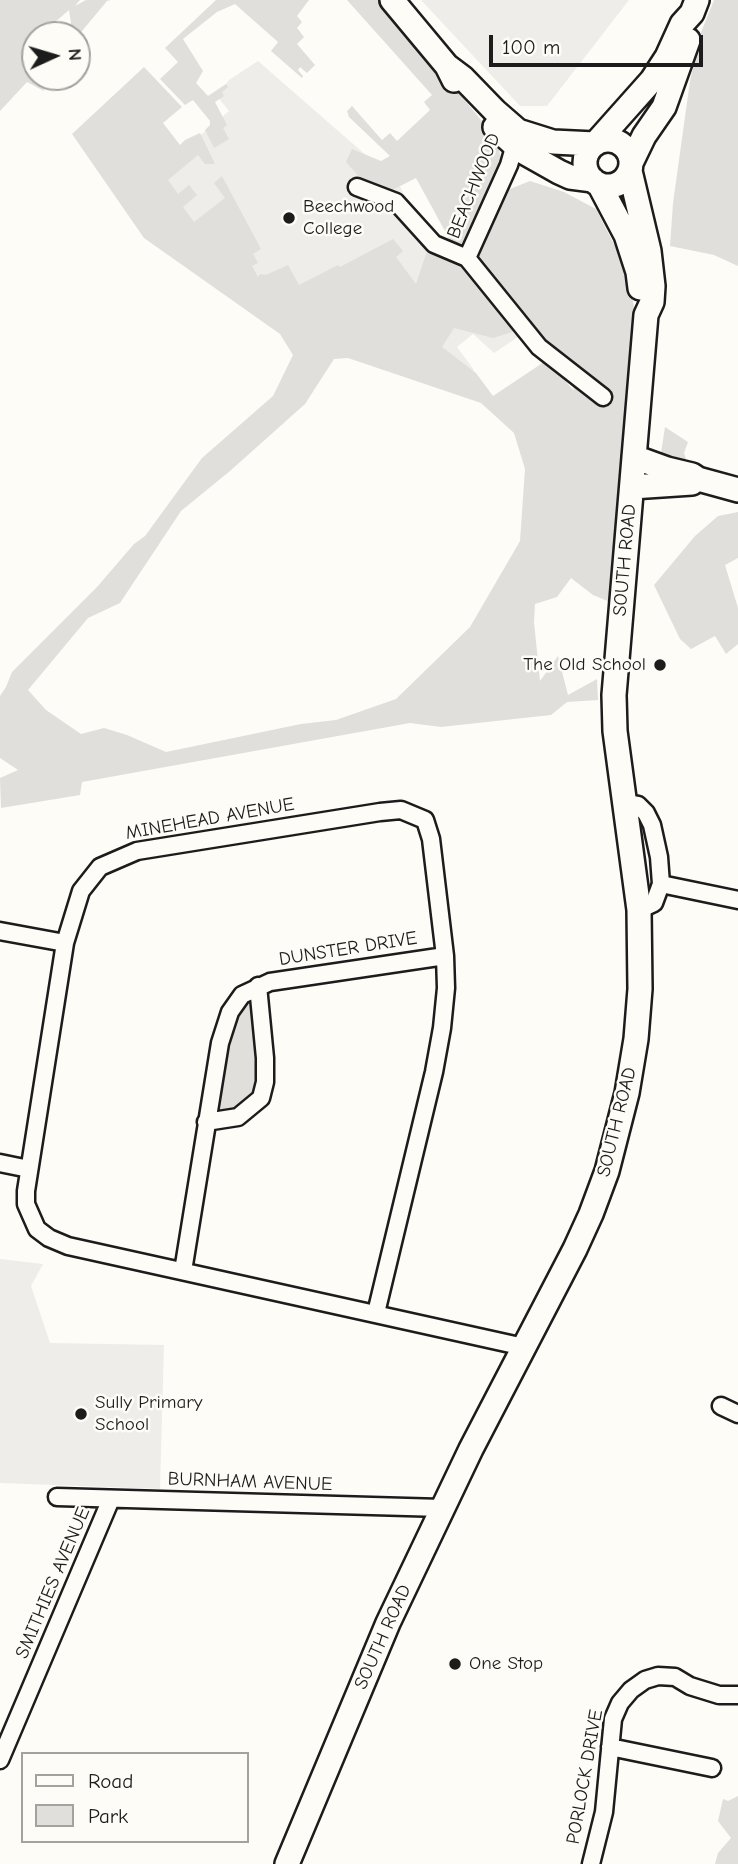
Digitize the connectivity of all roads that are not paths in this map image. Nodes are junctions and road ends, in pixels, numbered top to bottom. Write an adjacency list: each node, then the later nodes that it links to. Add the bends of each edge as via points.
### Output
1 (391, 0): 3 (main road)
2 (695, 7): 4 (main road, via 652,80); 5 (main road, via 673,86)
3 (517, 138): 4 (main road); 6 (main road, via 559,172); 8 (street, BEACHWOOD)
4 (595, 144): 5 (main road, via 620,143 630,155); 6 (main road, via 585,165)
5 (631, 167): 6 (main road, via 626,178 615,185); 9 (main road, SOUTH ROAD, via 652,270 652,302)
6 (596, 182): 9 (main road, SOUTH ROAD, via 626,235)
7 (357, 187): 8 (street, BEACHWOOD, via 396,202 434,244)
8 (467, 258): 10 (street, BEACHWOOD, via 539,347)
9 (646, 315): 11 (main road, SOUTH ROAD)
10 (603, 397)
11 (634, 457): 12 (main road); 13 (main road, SOUTH ROAD)
12 (698, 479): 13 (main road); 14 (main road)
13 (632, 488): 15 (main road, SOUTH ROAD, via 614,695)
14 (738, 490)
15 (625, 803): 16 (street, via 638,805 652,825); 18 (main road, SOUTH ROAD)
16 (660, 884): 17 (street); 18 (street, via 654,903)
17 (738, 900)
18 (639, 910): 28 (main road, SOUTH ROAD, via 636,1039 618,1133 591,1214)
19 (0, 931): 20 (street)
20 (65, 943): 21 (street, MINEHEAD AVENUE, via 87,881 120,856 401,810 425,820); 25 (street, MINEHEAD AVENUE)
21 (445, 956): 22 (street, DUNSTER DRIVE); 27 (street, MINEHEAD AVENUE, via 446,988 434,1072)
22 (258, 986): 23 (street, DUNSTER DRIVE, via 242,995 230,1012); 23 (street, DUNSTER DRIVE, via 265,1058 261,1098 238,1117)
23 (206, 1122): 26 (street, DUNSTER DRIVE)
24 (0, 1163): 25 (street)
25 (29, 1169): 26 (street, MINEHEAD AVENUE, via 26,1204 37,1229 49,1238)
26 (183, 1270): 27 (street, MINEHEAD AVENUE)
27 (376, 1313): 28 (street, MINEHEAD AVENUE)
28 (524, 1347): 33 (main road, SOUTH ROAD)
29 (721, 1406): 30 (street)
30 (738, 1415)
31 (57, 1497): 32 (street, BURNHAM AVENUE)
32 (111, 1499): 33 (street, BURNHAM AVENUE); 36 (street, SMITHIES AVENUE)
33 (442, 1508): 38 (main road, SOUTH ROAD, via 388,1623)
34 (738, 1695): 35 (street, PORLOCK DRIVE, via 706,1692 675,1677 645,1680 620,1703)
35 (610, 1747): 37 (street); 39 (street, PORLOCK DRIVE, via 604,1812)
36 (0, 1760)
37 (712, 1768)
38 (287, 1864)
39 (590, 1864)

